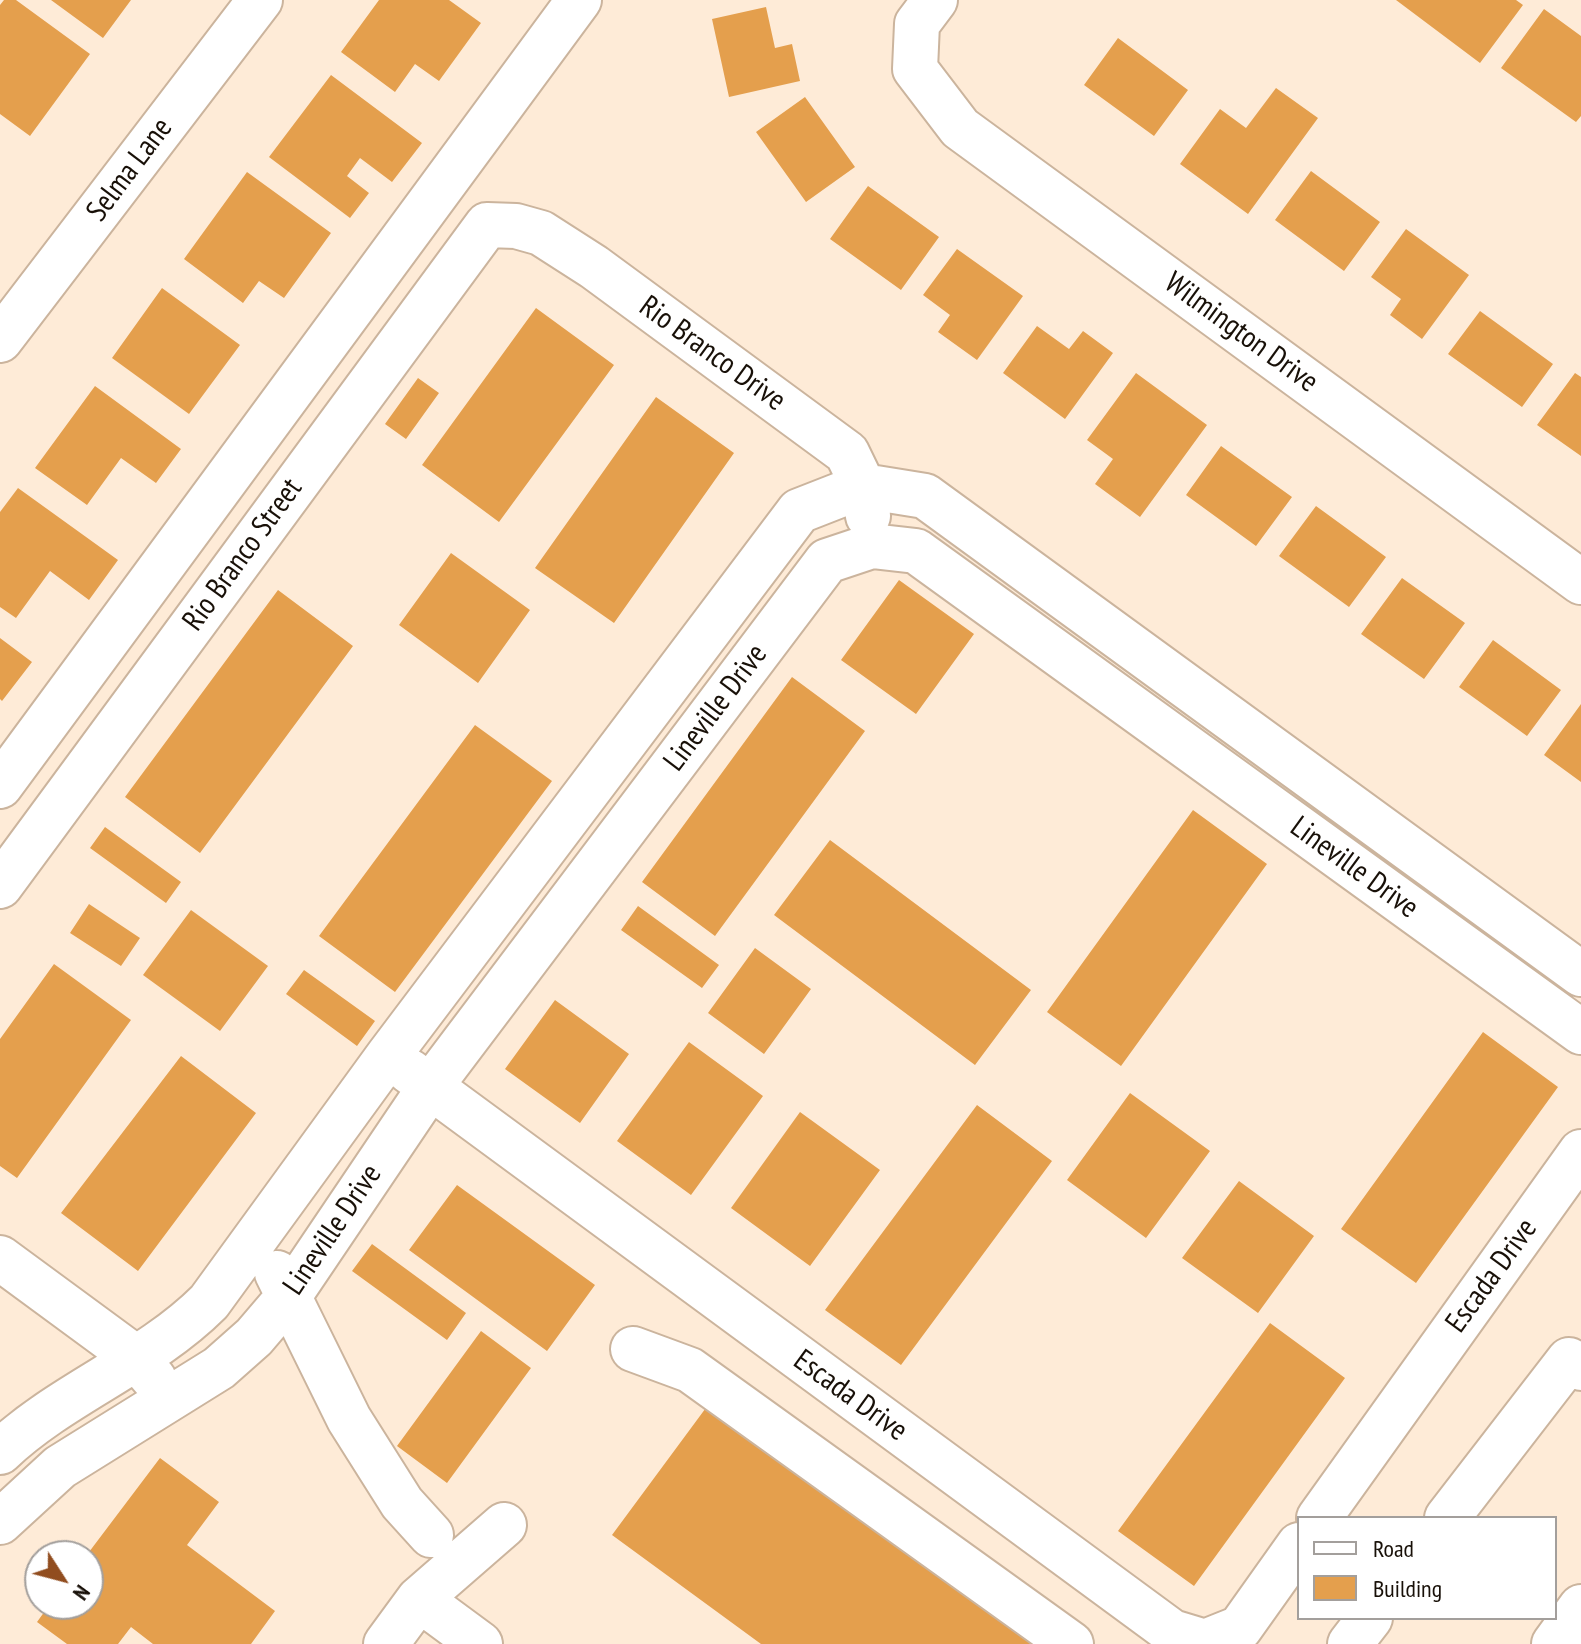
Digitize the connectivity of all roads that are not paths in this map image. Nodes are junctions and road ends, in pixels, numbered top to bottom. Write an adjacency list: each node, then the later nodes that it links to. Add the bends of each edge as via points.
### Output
1 (260, 0): 5 (street, Selma Lane)
2 (579, 0): 9 (street)
3 (935, 0): 8 (street, Wilmington Drive, via 917,24 915,69 960,128)
4 (487, 225): 6 (street, Rio Branco Drive, via 541,233 594,267 847,453); 10 (street, Rio Branco Street)
5 (0, 340)
6 (863, 486): 7 (street, Rio Branco Drive); 11 (street, Lineville Drive, via 925,496); 13 (street, Lineville Drive, via 799,511)
7 (872, 546): 12 (street, Lineville Drive, via 916,551); 14 (street, Lineville Drive, via 827,561)
8 (1581, 582)
9 (0, 786)
10 (0, 886)
11 (1581, 974)
12 (1581, 1032)
13 (388, 1056): 14 (street, Escada Drive); 16 (street, Lineville Drive)
14 (430, 1087): 18 (street, Lineville Drive); 29 (street, Escada Drive, via 1172,1632 1205,1642 1240,1628)
15 (1581, 1152): 24 (street, Escada Drive)
16 (257, 1238): 18 (street); 20 (street, Lineville Drive, via 193,1318)
17 (0, 1258): 20 (street)
18 (289, 1296): 22 (street, Lineville Drive, via 219,1368); 28 (street, via 349,1419 402,1503)
19 (633, 1349): 35 (street, via 690,1370)
20 (136, 1358): 22 (street); 23 (street, Lineville Drive, via 22,1431)
21 (1581, 1368): 25 (street, via 1569,1360)
22 (171, 1399): 26 (street, Lineville Drive, via 60,1467)
23 (0, 1452)
24 (1320, 1516)
25 (1449, 1516)
26 (0, 1522)
27 (504, 1525): 30 (street)
28 (431, 1535)
29 (1297, 1548)
30 (419, 1599): 33 (street); 34 (street)
31 (1581, 1607): 37 (street)
32 (1368, 1620): 36 (street)
33 (386, 1644)
34 (480, 1644)
35 (1071, 1644)
36 (1350, 1644)
37 (1554, 1644)

